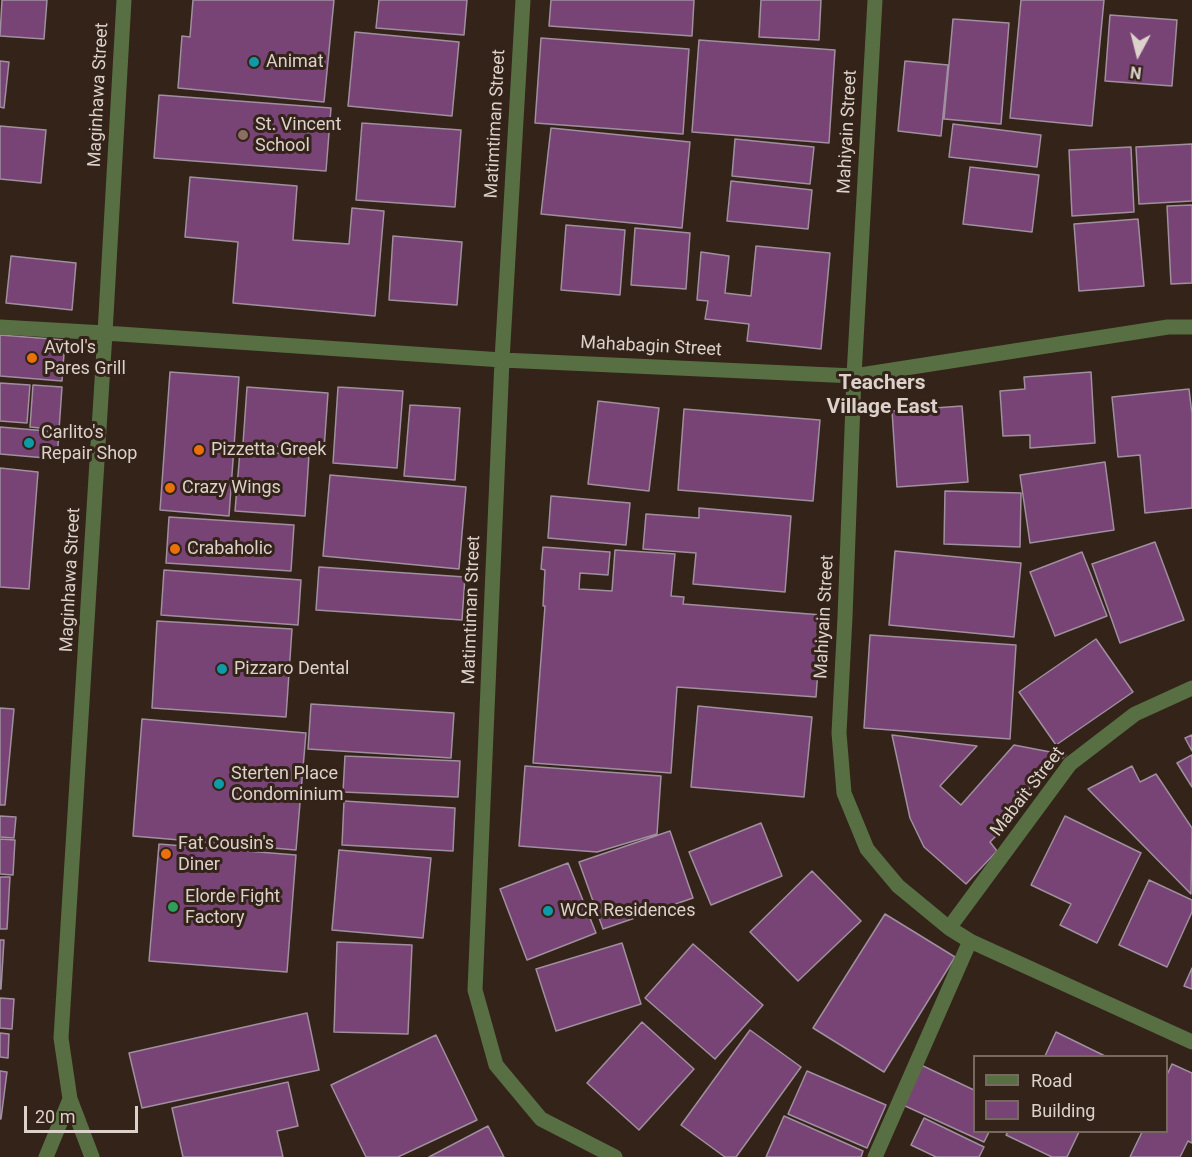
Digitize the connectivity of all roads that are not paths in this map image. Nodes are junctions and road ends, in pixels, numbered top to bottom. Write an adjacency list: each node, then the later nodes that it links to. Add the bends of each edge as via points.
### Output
1 (124, 0): 6 (street, Maginhawa Street)
2 (523, 0): 7 (street, Matimtiman Street)
3 (875, 0): 8 (street, Mahiyain Street)
4 (0, 327): 6 (street, Mahabagin Street)
5 (1192, 327): 8 (street, Mahabagin Street, via 1168,327)
6 (105, 333): 7 (street, Mahabagin Street); 13 (street, Maginhawa Street, via 64,969 61,1038)
7 (502, 360): 8 (street, Mahabagin Street); 16 (street, Matimtiman Street, via 475,990 496,1065 541,1119)
8 (854, 376): 10 (street, Mahiyain Street, via 838,733 844,794 867,849 898,886)
9 (1192, 688): 10 (street, Mabait Street, via 1135,714 1070,764)
10 (949, 928): 11 (street, Mahiyain Street)
11 (970, 941): 12 (street, Mahiyain Street); 17 (street)
12 (1192, 1042)
13 (70, 1099): 14 (street); 15 (street, Maginhawa Street)
14 (46, 1157)
15 (92, 1157)
16 (615, 1157)
17 (875, 1157)

